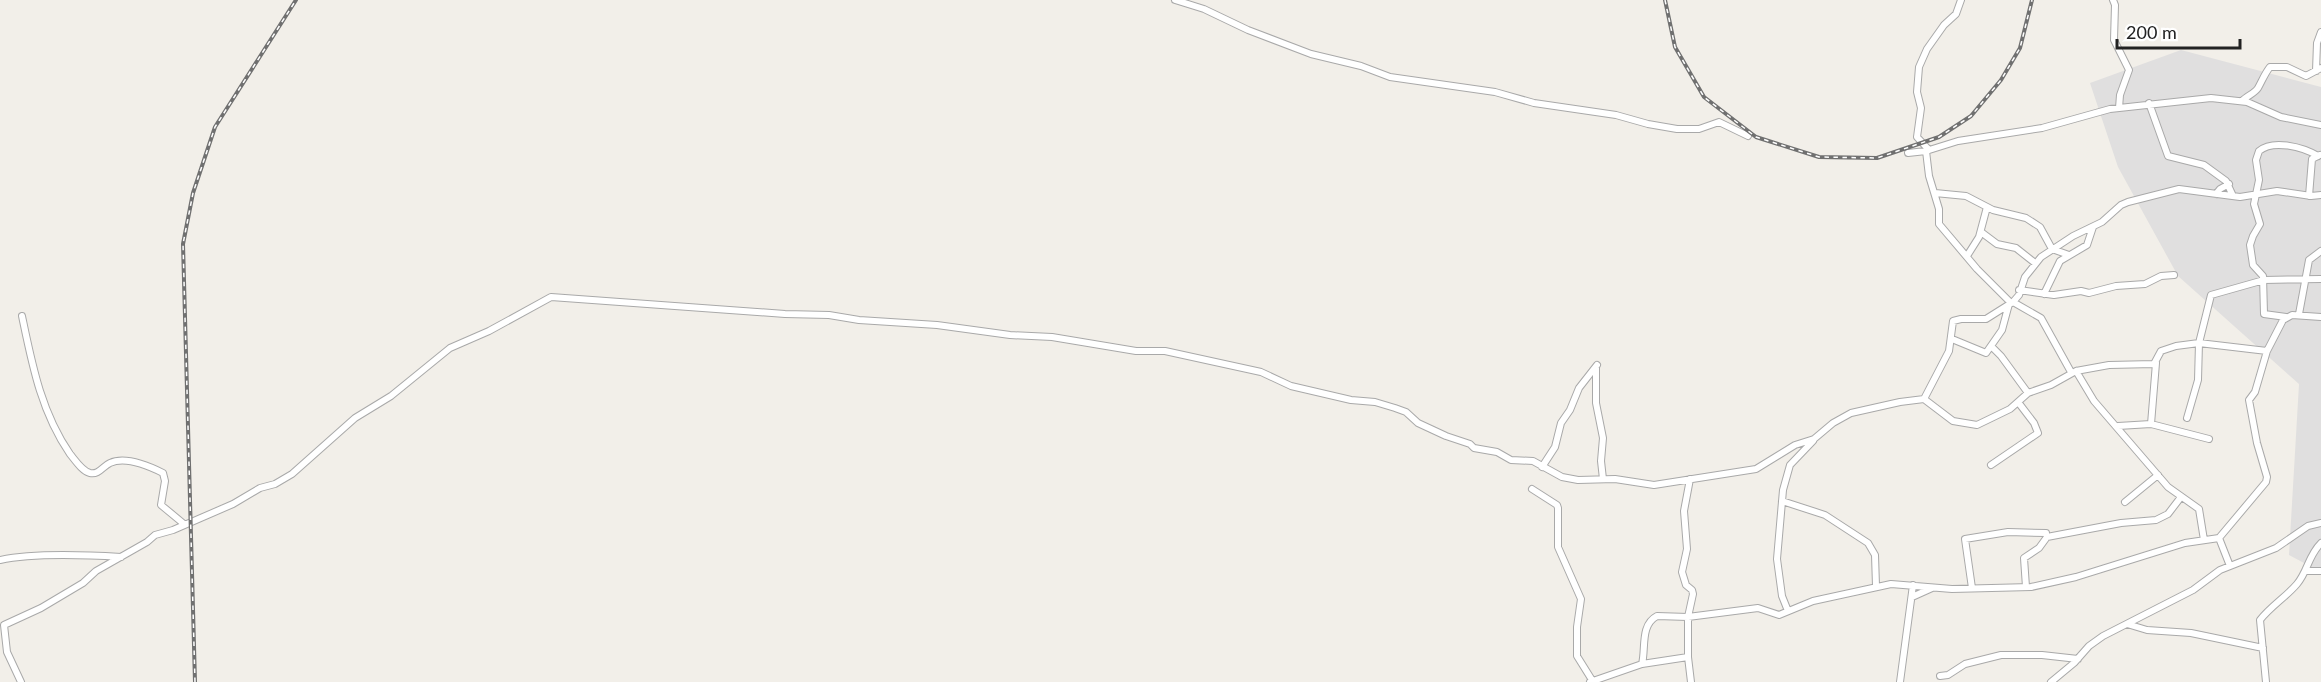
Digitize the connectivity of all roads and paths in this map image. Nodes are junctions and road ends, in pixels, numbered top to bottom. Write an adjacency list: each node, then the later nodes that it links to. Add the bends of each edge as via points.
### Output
1 (1175, 0): 10 (street, via 1315,55 1390,76 1495,92 1677,129 1699,129 1719,122)
2 (1961, 0): 11 (street, via 1956,14 1927,50 1918,72 1921,108 1917,138)
3 (2114, 0): 8 (street, via 2114,40 2129,70)
4 (2321, 32): 5 (street, via 2317,43)
5 (2318, 70): 6 (street, via 2301,75 2270,66 2256,90)
6 (2242, 101): 7 (street, via 2217,98); 9 (street, via 2281,117)
7 (2149, 104): 8 (street); 14 (street, via 2168,156 2199,163)
8 (2120, 108): 11 (street)
9 (2321, 125)
10 (1748, 136)
11 (1928, 150): 12 (street); 16 (street, via 1929,176)
12 (1908, 153)
13 (2319, 156): 15 (street, via 2287,147 2265,147 2256,160); 20 (street, via 2313,158 2311,165)
14 (2229, 184): 17 (street); 19 (street)
15 (2257, 190): 19 (street, via 2246,196); 20 (street); 31 (street, via 2254,204 2260,224 2250,245 2251,261)
16 (1935, 193): 21 (street, via 1966,196); 27 (street, via 1939,224)
17 (2216, 194): 19 (street); 22 (street, via 2172,190 2124,204)
18 (2321, 195): 20 (street)
19 (2233, 196)
20 (2309, 196)
21 (1987, 207): 23 (street); 24 (street, via 2030,220 2040,227)
22 (2093, 227): 24 (street); 26 (street, via 2087,245)
23 (1981, 232): 27 (street); 28 (street, via 1997,244 2016,248)
24 (2052, 249): 26 (street); 28 (street)
25 (2321, 251): 32 (street, via 2310,258)
26 (2069, 255): 34 (street, via 2058,263)
27 (1967, 256): 35 (street)
28 (2035, 263): 33 (street)
29 (2174, 275): 34 (street, via 2092,293)
30 (2321, 279): 32 (street)
31 (2264, 280): 32 (street); 38 (street, via 2264,314); 41 (street, via 2211,295)
32 (2306, 280): 36 (street)
33 (2019, 290): 34 (street); 35 (street)
34 (2044, 294)
35 (2011, 303): 40 (street, via 1986,319 1956,320 1952,324); 42 (street, via 2002,330); 45 (street, via 2041,318)
36 (2298, 314): 38 (street); 39 (street)
37 (22, 316): 64 (street, via 45,407 75,460 92,473 118,461 163,473 161,505)
38 (2287, 317): 43 (street)
39 (2321, 317)
40 (1952, 339): 42 (street, via 1985,353); 47 (street)
41 (2199, 343): 43 (street); 44 (street, via 2166,349); 49 (street, via 2198,380)
42 (1991, 346): 46 (street)
43 (2266, 351): 66 (street, via 2255,392 2249,400 2266,482)
44 (2156, 363): 45 (street); 50 (street)
45 (2073, 371): 46 (street); 51 (street)
46 (2028, 393): 48 (street)
47 (1924, 399): 48 (street, via 1947,418 1971,425 1985,422); 52 (street, via 1857,411 1833,423)
48 (2018, 402): 54 (street, via 2038,433)
49 (2187, 418)
50 (2151, 424): 51 (street); 53 (street)
51 (2118, 426): 56 (street)
52 (1814, 439): 58 (street, via 1795,445 1760,468); 61 (street, via 1790,465)
53 (2209, 439)
54 (1991, 465)
55 (1542, 466): 57 (street, via 1569,479); 57 (street, via 1555,447 1561,423 1586,377 1597,367); 64 (street, via 1474,448 1418,423 1406,412 1380,403 1291,386 1261,372 1165,351 1136,351 1052,337 830,315 551,297 450,348 391,396 355,418 292,474)
56 (2158, 475): 60 (street); 62 (street)
57 (1603, 479): 58 (street, via 1654,485)
58 (1690, 479): 81 (street, via 1684,511 1687,549 1682,572 1693,592)
59 (1532, 489): 89 (street, via 1557,505 1558,547 1581,598 1577,656)
60 (2181, 497): 67 (street, via 2200,512); 76 (street, via 2166,516 2156,520 2129,521 2049,536 2024,558)
61 (1782, 501): 75 (street, via 1825,515 1868,543 1875,555); 80 (street, via 1777,559)
62 (2125, 502)
63 (2321, 523): 71 (street, via 2308,526 2276,548)
64 (184, 525): 69 (street, via 155,536)
65 (2046, 532): 78 (street, via 2008,532 1965,539)
66 (2218, 538): 67 (street); 71 (street)
67 (2204, 540): 76 (street)
68 (2321, 543): 72 (street)
69 (121, 558): 70 (street); 90 (street, via 41,608 4,625 7,652)
70 (0, 560)
71 (2230, 566): 82 (street)
72 (2305, 571): 73 (street); 83 (street, via 2299,582 2260,620)
73 (2321, 571)
74 (1913, 585): 75 (street); 77 (street); 79 (street)
75 (1876, 586): 80 (street, via 1812,601)
76 (2026, 587): 78 (street)
77 (1933, 588): 78 (street); 79 (street)
78 (1972, 588)
79 (1912, 597): 92 (street)
80 (1788, 611): 81 (street, via 1776,615 1753,609)
81 (1688, 617): 84 (street); 86 (street, via 1653,617 1644,638)
82 (2127, 624): 83 (street); 85 (street, via 2095,641)
83 (2263, 648): 95 (street)
84 (1688, 657): 86 (street); 91 (street)
85 (2078, 659): 87 (street); 88 (street, via 2001,655 1965,664)
86 (1642, 664): 89 (street)
87 (2061, 674): 93 (street); 94 (street)
88 (1940, 676)
89 (1591, 681)
90 (21, 682)
91 (1691, 682)
92 (1900, 682)
93 (2051, 682)
94 (2057, 682)
95 (2266, 682)

